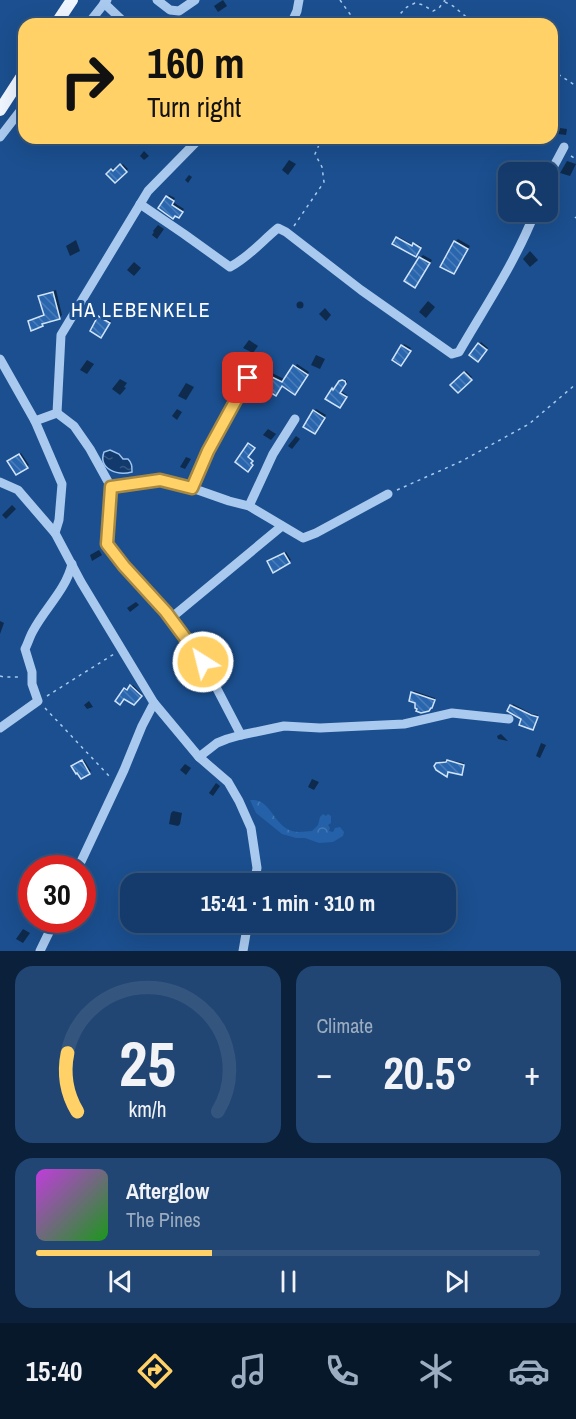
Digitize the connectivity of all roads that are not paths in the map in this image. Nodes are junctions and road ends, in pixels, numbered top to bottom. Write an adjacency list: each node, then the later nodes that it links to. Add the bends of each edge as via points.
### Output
1 (72, 0): 6 (main road)
2 (157, 0): 3 (street, via 170,10 179,11)
3 (195, 0)
4 (299, 0): 9 (street)
5 (105, 2): 7 (street); 8 (street)
6 (60, 18)
7 (93, 18)
8 (120, 18)
9 (294, 18)
10 (18, 82): 11 (main road)
11 (0, 110)
12 (18, 114): 13 (street)
13 (0, 137)
14 (194, 144): 17 (street)
15 (564, 147): 16 (street)
16 (556, 162)
17 (140, 204): 18 (street, via 230,267 278,228 452,354 459,352); 21 (street, via 61,335)
18 (531, 222)
19 (0, 359): 23 (street)
20 (248, 378): 26 (street)
21 (57, 413): 23 (street); 25 (street, via 74,426)
22 (295, 419): 28 (street, via 273,454)
23 (35, 421): 30 (street, via 62,484)
24 (0, 482): 30 (street, via 18,490)
25 (111, 487): 26 (street, via 160,480); 32 (street, via 107,544)
26 (192, 488): 28 (street)
27 (388, 494): 29 (street, via 303,538)
28 (249, 506): 29 (street)
29 (282, 526): 32 (street)
30 (56, 533): 31 (street)
31 (72, 564): 33 (street); 35 (street, via 69,576 32,631 25,649 38,701)
32 (171, 618): 36 (street, via 203,662)
33 (154, 703): 37 (street); 38 (street)
34 (509, 719): 36 (street, via 452,713 404,724 284,726)
35 (0, 728)
36 (241, 735): 37 (street, via 216,743)
37 (199, 757): 39 (street, via 228,782 239,801 251,828)
38 (84, 855)
39 (256, 873)
40 (48, 933): 42 (street)
41 (246, 933): 43 (street)
42 (40, 951)
43 (243, 951)

